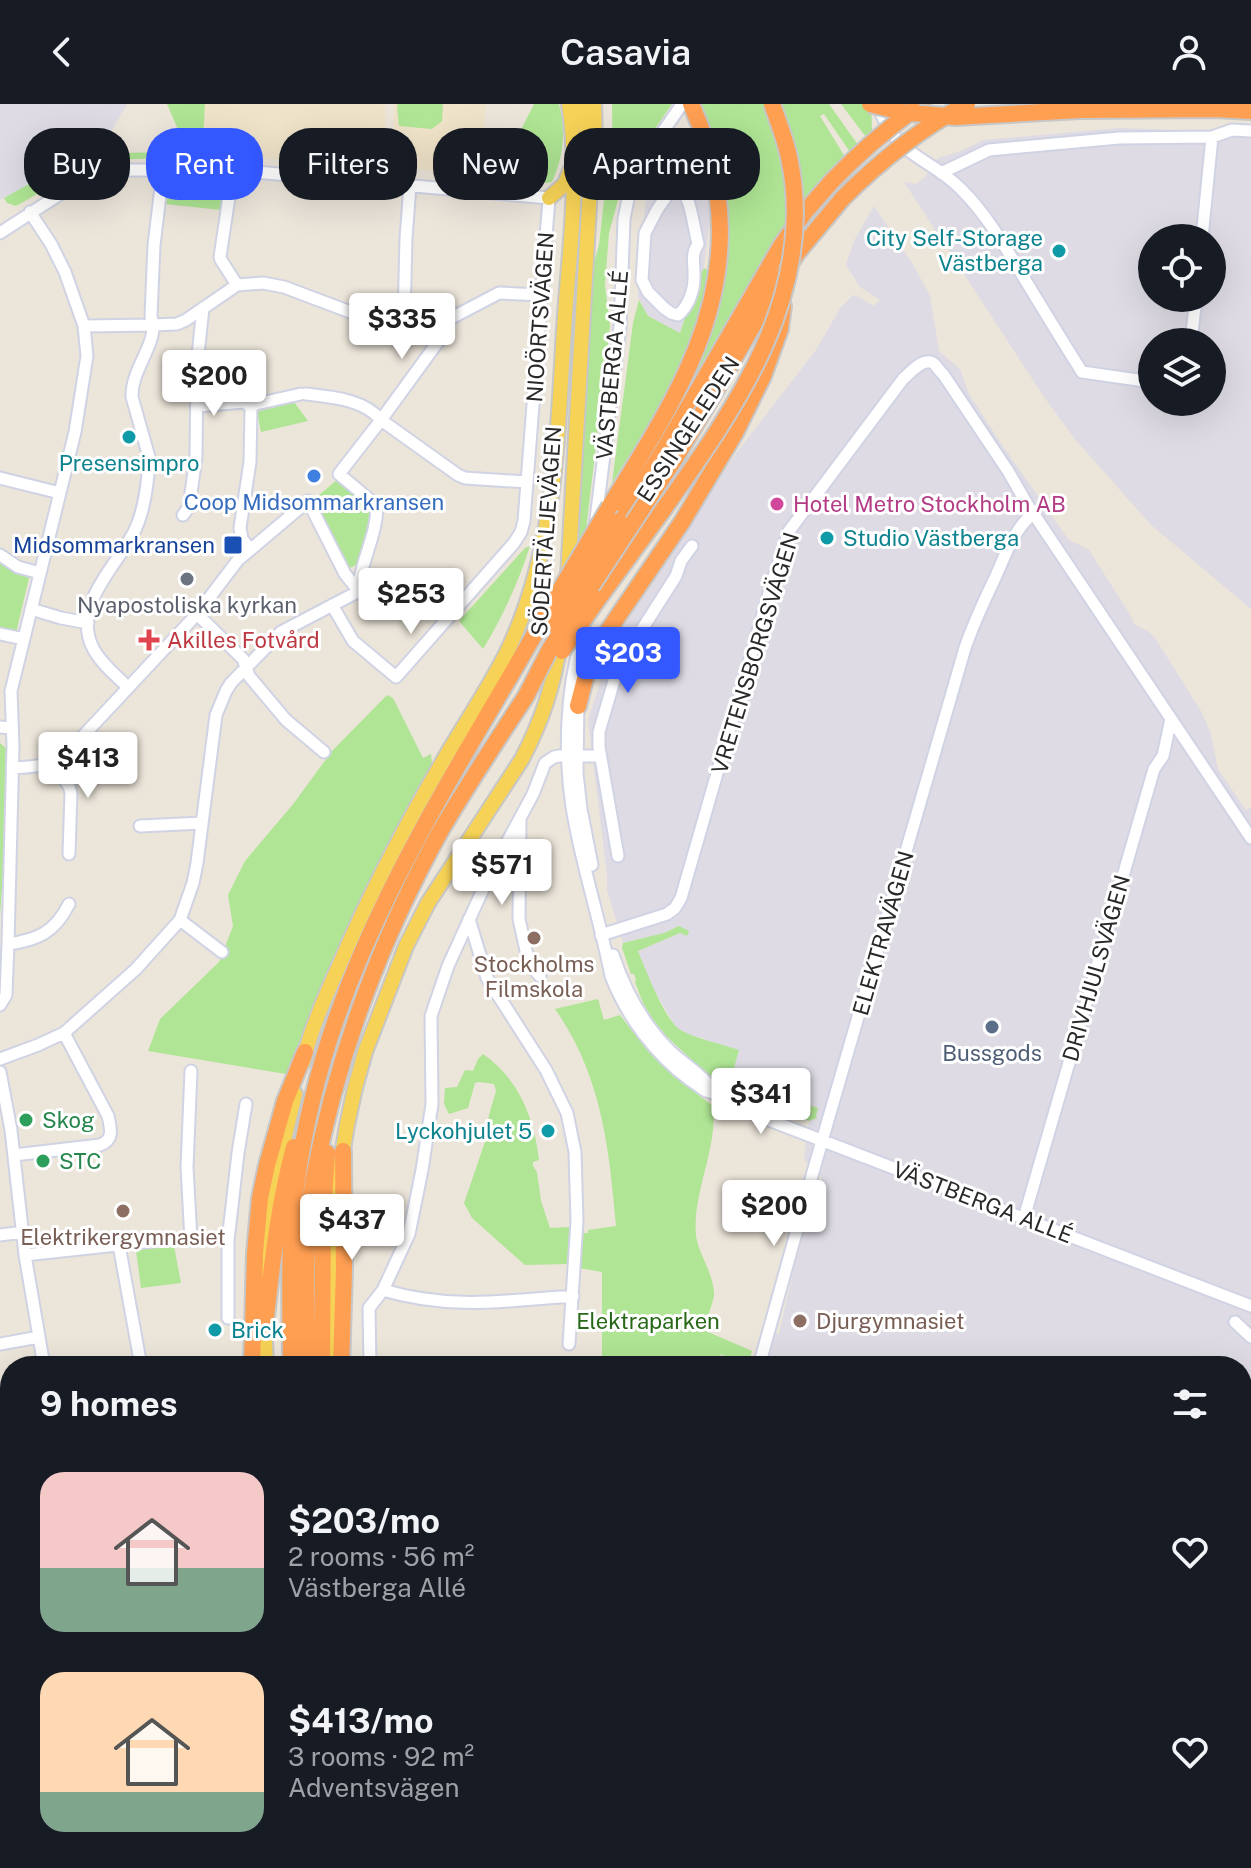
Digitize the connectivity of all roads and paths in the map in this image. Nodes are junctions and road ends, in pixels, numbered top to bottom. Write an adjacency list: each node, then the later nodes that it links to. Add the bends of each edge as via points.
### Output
1 (569, 104): 12 (main road, SÖDERTÄLJEVÄGEN)
2 (583, 104): 13 (main road, SÖDERTÄLJEVÄGEN)
3 (594, 104): 14 (main road)
4 (682, 104): 15 (street, VÄSTBERGA ALLÉ)
5 (691, 104): 66 (highway, ESSINGELEDEN, bridge, via 713,166 720,211 720,254 709,317 668,410)
6 (772, 104): 35 (highway, ESSINGELEDEN, bridge, via 794,194 793,247)
7 (870, 104): 11 (highway, bridge, via 955,117 1080,110)
8 (878, 104): 19 (street, via 893,136)
9 (921, 104): 66 (highway, bridge, via 853,159 804,213 663,451)
10 (967, 104): 65 (highway, bridge, via 913,136 864,176 797,253 676,457 550,649)
11 (1251, 111)
12 (571, 128)
13 (586, 128)
14 (596, 128)
15 (667, 128)
16 (1251, 131): 17 (street)
17 (1212, 137): 19 (street, via 1119,138 989,150); 31 (street)
18 (146, 171): 30 (street, via 95,176)
19 (941, 173): 41 (street, via 985,215 1082,372)
20 (678, 179): 20 (street, via 690,201 698,244 686,306 678,315 648,292 642,280 645,233)
21 (564, 183): 23 (main road)
22 (417, 186): 23 (street)
23 (549, 198): 34 (street, NIOÖRTSVÄGEN)
24 (159, 200): 38 (street)
25 (229, 200): 33 (street, via 220,257)
26 (409, 200): 37 (street)
27 (572, 200): 90 (main road, SÖDERTÄLJEVÄGEN, via 553,493 537,570 505,655 378,879)
28 (588, 200): 99 (main road, SÖDERTÄLJEVÄGEN, via 567,599 555,678 522,759 406,946 365,1052)
29 (628, 200): 62 (street, VÄSTBERGA ALLÉ, via 620,327)
30 (30, 212): 32 (street); 40 (street, via 58,258)
31 (1203, 224)
32 (0, 233)
33 (237, 285): 36 (street); 37 (street, via 274,284 361,316)
34 (541, 295): 39 (street, via 499,293); 46 (street, NIOÖRTSVÄGEN)
35 (784, 296): 65 (highway, ESSINGELEDEN, bridge, via 734,407); 67 (highway, bridge, via 780,329 763,376 722,457 597,647)
36 (203, 308): 38 (street, via 177,324); 42 (street)
37 (404, 319): 39 (street)
38 (153, 325): 40 (street); 59 (street, via 132,389 149,457 140,520 92,600)
39 (438, 325): 44 (street, via 440,339)
40 (84, 326): 47 (street, via 84,381)
41 (1138, 380)
42 (197, 406): 43 (street, via 244,402); 49 (street, via 196,457 189,507)
43 (251, 407): 44 (street, via 304,394 336,397); 51 (street, via 240,528)
44 (381, 420): 46 (street, via 465,478); 54 (street, via 339,474 377,506)
45 (0, 478): 47 (street)
46 (527, 482): 57 (street, NIOÖRTSVÄGEN, via 521,532)
47 (60, 493): 53 (street)
48 (1034, 513): 68 (street); 84 (street, VRETENSBORGSVÄGEN, via 934,363 922,363 903,379 789,531 681,898 667,914); 98 (street, ELEKTRAVÄGEN, via 1013,540 976,617)
49 (183, 515)
50 (692, 546): 71 (street, via 618,667 599,732)
51 (250, 549): 54 (street, via 308,501); 58 (street)
52 (0, 555): 53 (street)
53 (40, 573): 56 (street)
54 (358, 590): 55 (street); 57 (street, via 376,587)
55 (332, 605): 57 (street, NIOÖRTSVÄGEN, via 353,641 396,677); 63 (street, via 281,632)
56 (31, 609): 59 (street); 61 (street)
57 (455, 609)
58 (197, 614): 63 (street); 64 (street)
59 (88, 623): 64 (street, via 93,649)
60 (0, 634): 61 (street)
61 (24, 639): 69 (street)
62 (581, 641): 67 (street, VÄSTBERGA ALLÉ); 72 (street, VÄSTBERGA ALLÉ, via 572,683)
63 (247, 667): 70 (street, via 286,720); 76 (street, via 218,707)
64 (128, 687): 73 (street, via 69,751)
65 (526, 696): 96 (highway, via 417,878 354,1026)
66 (496, 704): 94 (highway, via 397,876 346,993)
67 (578, 706): 72 (street, VÄSTBERGA ALLÉ)
68 (1171, 719): 78 (street); 101 (street, DRIVHJULSVÄGEN)
69 (6, 728): 74 (street)
70 (324, 752)
71 (600, 756): 72 (street); 80 (street)
72 (572, 757): 75 (street, via 545,763); 84 (street, VÄSTBERGA ALLÉ)
73 (52, 762): 74 (street); 79 (street, via 71,793)
74 (12, 768): 85 (street)
75 (520, 819): 82 (street); 87 (street, via 519,919 529,964)
76 (202, 823): 77 (street); 83 (street, via 193,883)
77 (140, 826)
78 (1251, 838)
79 (69, 854)
80 (618, 856)
81 (69, 904): 85 (street, via 62,918 37,939)
82 (469, 919): 106 (street, via 431,1016 432,1104 422,1170 409,1234); 107 (street, via 487,978 567,1113 575,1152)
83 (180, 920): 86 (street); 89 (street, via 136,969)
84 (604, 934): 98 (street, VÄSTBERGA ALLÉ, via 636,1008 669,1050 716,1094)
85 (8, 944): 88 (street, via 6,995)
86 (222, 952)
87 (540, 976)
88 (0, 1005)
89 (64, 1033): 91 (street); 100 (street, via 108,1116 110,1140)
90 (305, 1052): 111 (main road, SÖDERTÄLJEVÄGEN, via 271,1199); 118 (highway, via 285,1101 260,1198)
91 (0, 1059)
92 (191, 1071): 104 (street, via 191,1240)
93 (0, 1072): 97 (street)
94 (312, 1101): 111 (highway, via 281,1199); 120 (highway, via 291,1243)
95 (246, 1104): 109 (street, via 228,1241)
96 (326, 1127): 121 (highway, via 308,1232); 122 (highway)
97 (6, 1131): 100 (street)
98 (823, 1140): 101 (street, VÄSTBERGA ALLÉ); 126 (street, ELEKTRAVÄGEN)
99 (343, 1151): 123 (main road, SÖDERTÄLJEVÄGEN, via 335,1199); 124 (highway)
100 (14, 1155): 102 (street)
101 (1024, 1218): 108 (street, VÄSTBERGA ALLÉ)
102 (23, 1232): 103 (street); 105 (street)
103 (0, 1235)
104 (119, 1245): 105 (street); 117 (street)
105 (25, 1255): 112 (street)
106 (384, 1288): 107 (street, via 405,1297 471,1304); 125 (street, via 369,1308)
107 (573, 1296): 115 (street)
108 (1251, 1306)
109 (228, 1318)
110 (1235, 1322): 113 (street)
111 (265, 1325): 119 (main road, SÖDERTÄLJEVÄGEN)
112 (39, 1337): 114 (street); 116 (street)
113 (1251, 1337)
114 (0, 1344)
115 (569, 1344)
116 (42, 1356)
117 (139, 1356)
118 (252, 1356)
119 (266, 1356)
120 (291, 1356)
121 (307, 1356)
122 (322, 1356)
123 (330, 1356)
124 (341, 1356)
125 (370, 1356)
126 (762, 1356)

